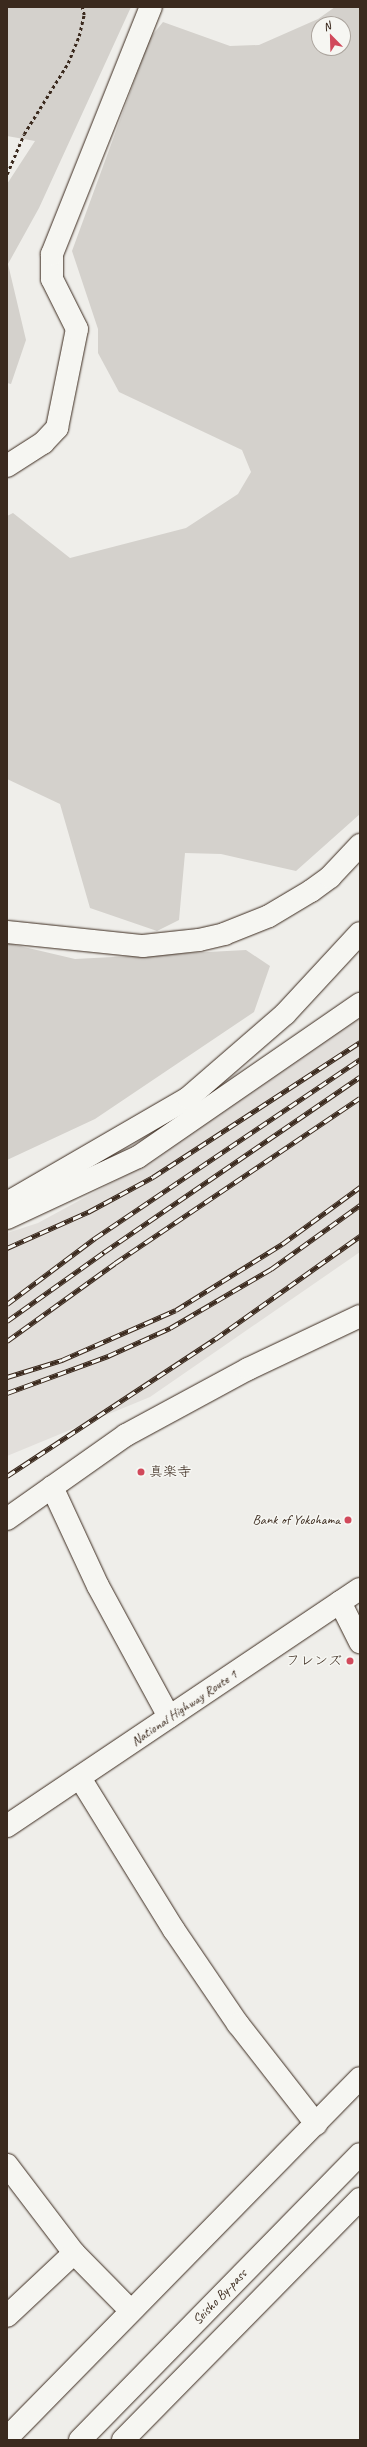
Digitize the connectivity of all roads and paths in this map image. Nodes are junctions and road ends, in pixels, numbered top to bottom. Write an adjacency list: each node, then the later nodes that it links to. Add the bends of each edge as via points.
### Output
1 (82, 7): 3 (path, via 84,14 79,36 68,63 24,134)
2 (151, 7): 4 (main road, via 52,254 52,279 77,329 57,428 43,442)
3 (7, 174)
4 (7, 466)
5 (360, 845): 6 (main road, via 330,877 311,891 269,916 224,934 199,940 143,946)
6 (7, 932)
7 (360, 934): 9 (main road, via 285,1014 188,1098)
8 (360, 1004): 10 (main road, via 138,1156)
9 (7, 1203)
10 (7, 1218)
11 (360, 1316): 12 (main road, via 190,1399 126,1435)
12 (52, 1486): 13 (main road); 17 (main road, via 98,1586)
13 (7, 1519)
14 (360, 1589): 15 (main road, National Highway Route 1)
15 (340, 1602): 16 (main road); 17 (main road, National Highway Route 1)
16 (360, 1642)
17 (169, 1717): 18 (main road, National Highway Route 1)
18 (80, 1778): 19 (main road, National Highway Route 1); 21 (main road, via 174,1930 238,2024)
19 (7, 1826)
20 (360, 2078): 21 (main road)
21 (316, 2124): 26 (main road)
22 (360, 2154): 30 (main road, Seisho By-pass)
23 (7, 2165): 25 (main road)
24 (360, 2200): 28 (main road)
25 (74, 2252): 26 (main road); 27 (main road)
26 (130, 2310): 29 (main road)
27 (7, 2316)
28 (220, 2343): 31 (main road); 32 (main road)
29 (7, 2438)
30 (80, 2440)
31 (123, 2440)
32 (141, 2440)

